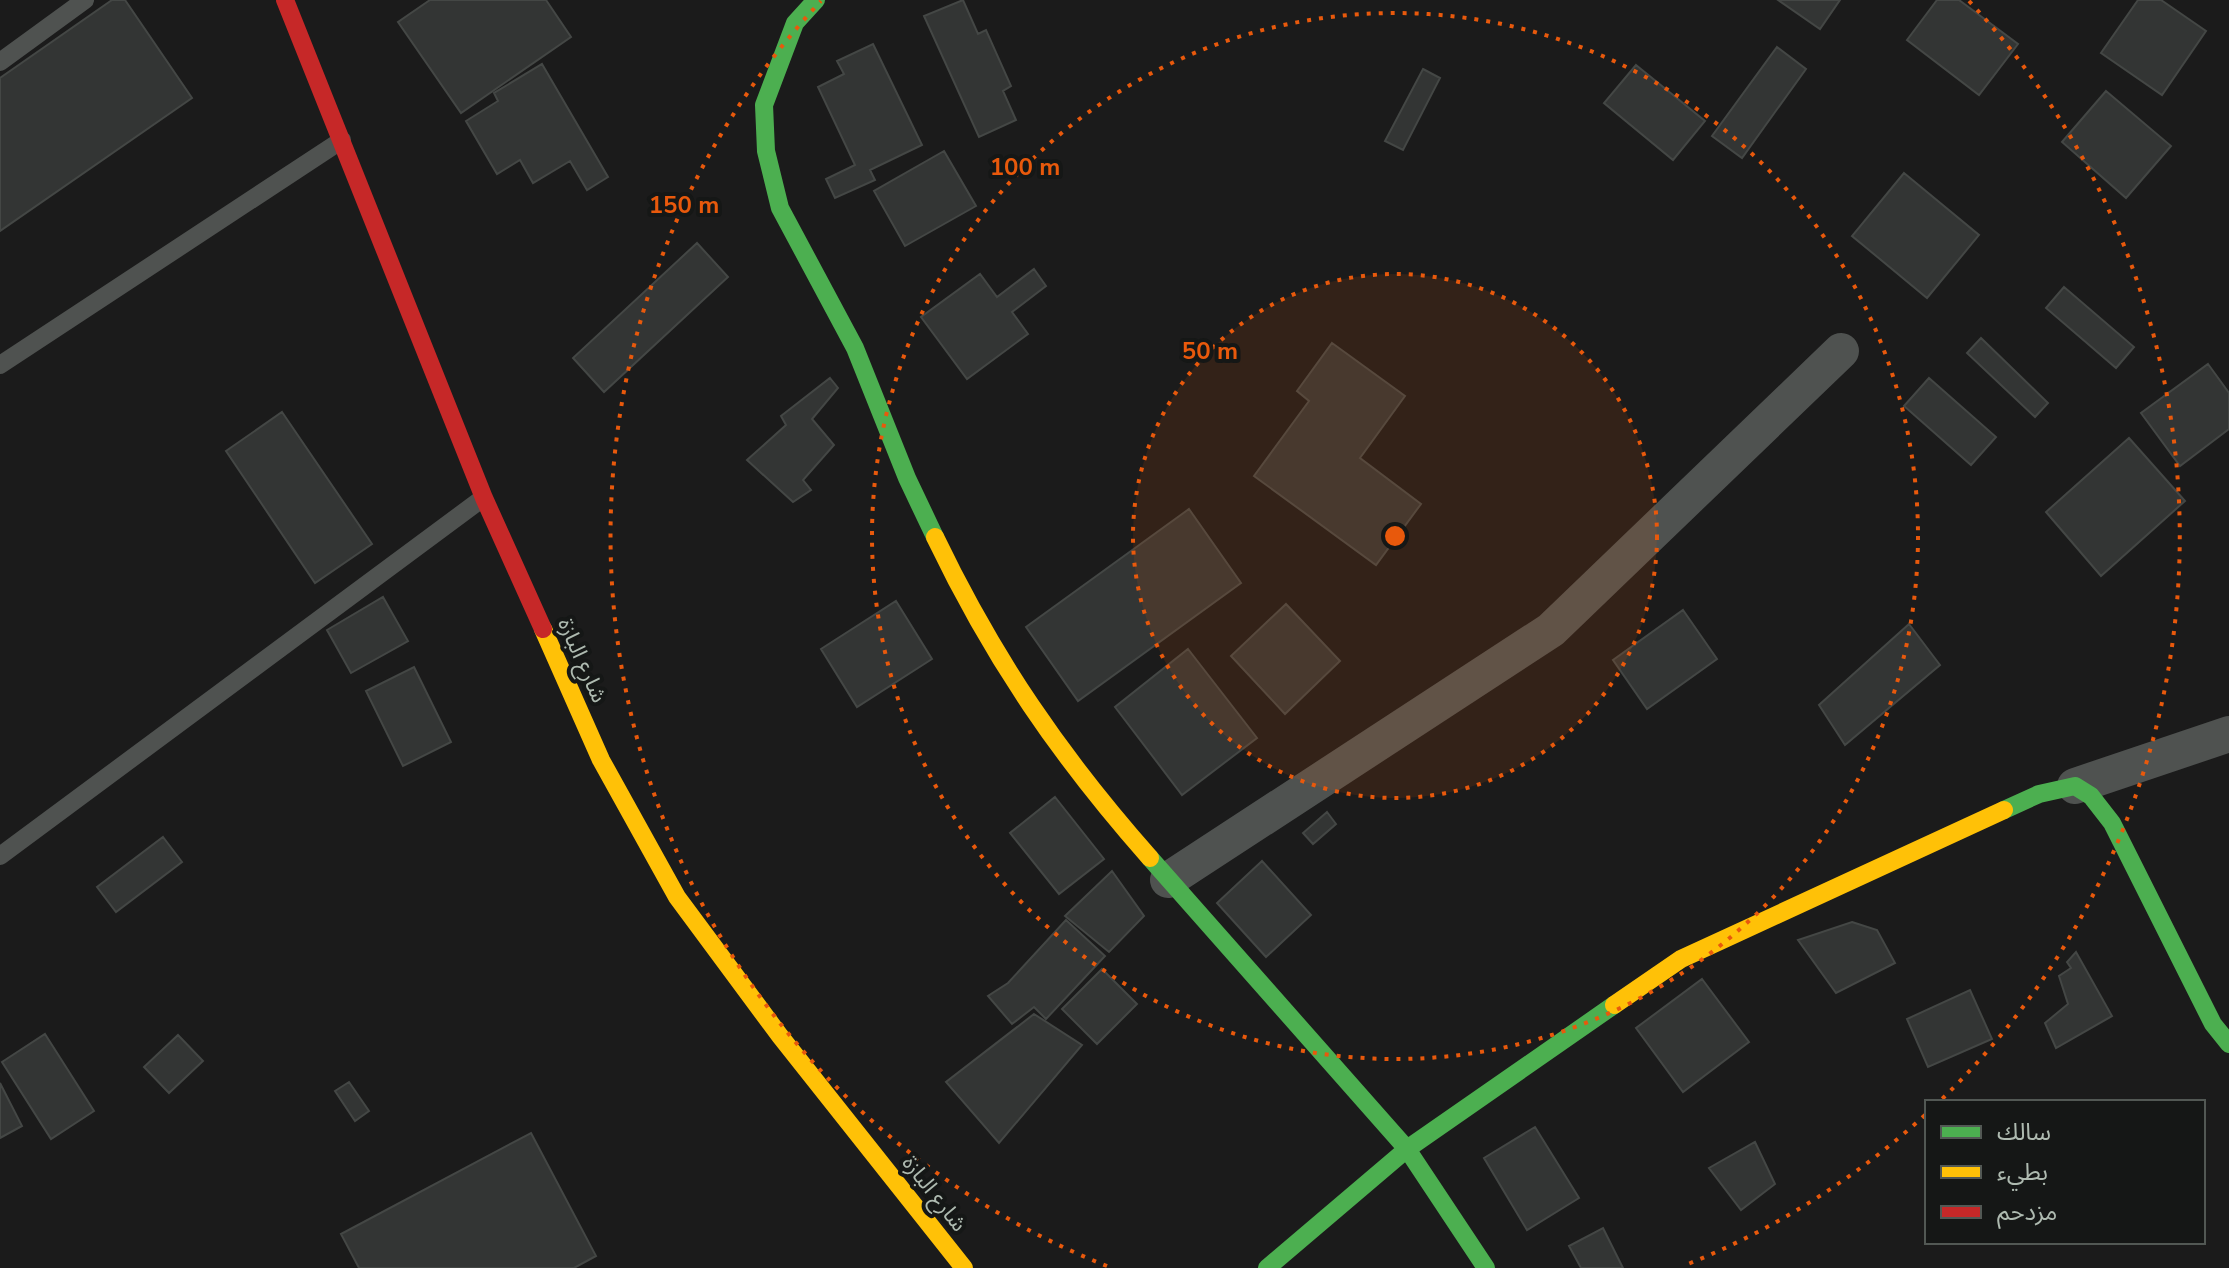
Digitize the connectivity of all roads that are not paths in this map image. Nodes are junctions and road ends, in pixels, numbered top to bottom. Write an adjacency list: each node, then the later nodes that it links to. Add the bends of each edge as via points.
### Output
1 (85, 0): 4 (lane)
2 (285, 0): 5 (street, شارع البازة)
3 (816, 0): 12 (street, via 795,23 764,105 766,151 780,208 855,348 907,478 971,610 1031,711)
4 (0, 62)
5 (342, 140): 7 (lane); 8 (street, شارع البازة)
6 (1841, 351): 12 (street, via 1551,630)
7 (0, 365)
8 (484, 498): 11 (lane); 15 (street, شارع البازة, via 601,760 677,897)
9 (2229, 734): 10 (street)
10 (2075, 786): 13 (street, via 2091,796 2112,823 2213,1024); 14 (street, via 2039,794 1681,959)
11 (0, 856)
12 (1168, 880): 14 (street)
13 (2229, 1044)
14 (1407, 1149): 16 (street); 17 (street)
15 (964, 1268)
16 (1267, 1268)
17 (1486, 1268)

